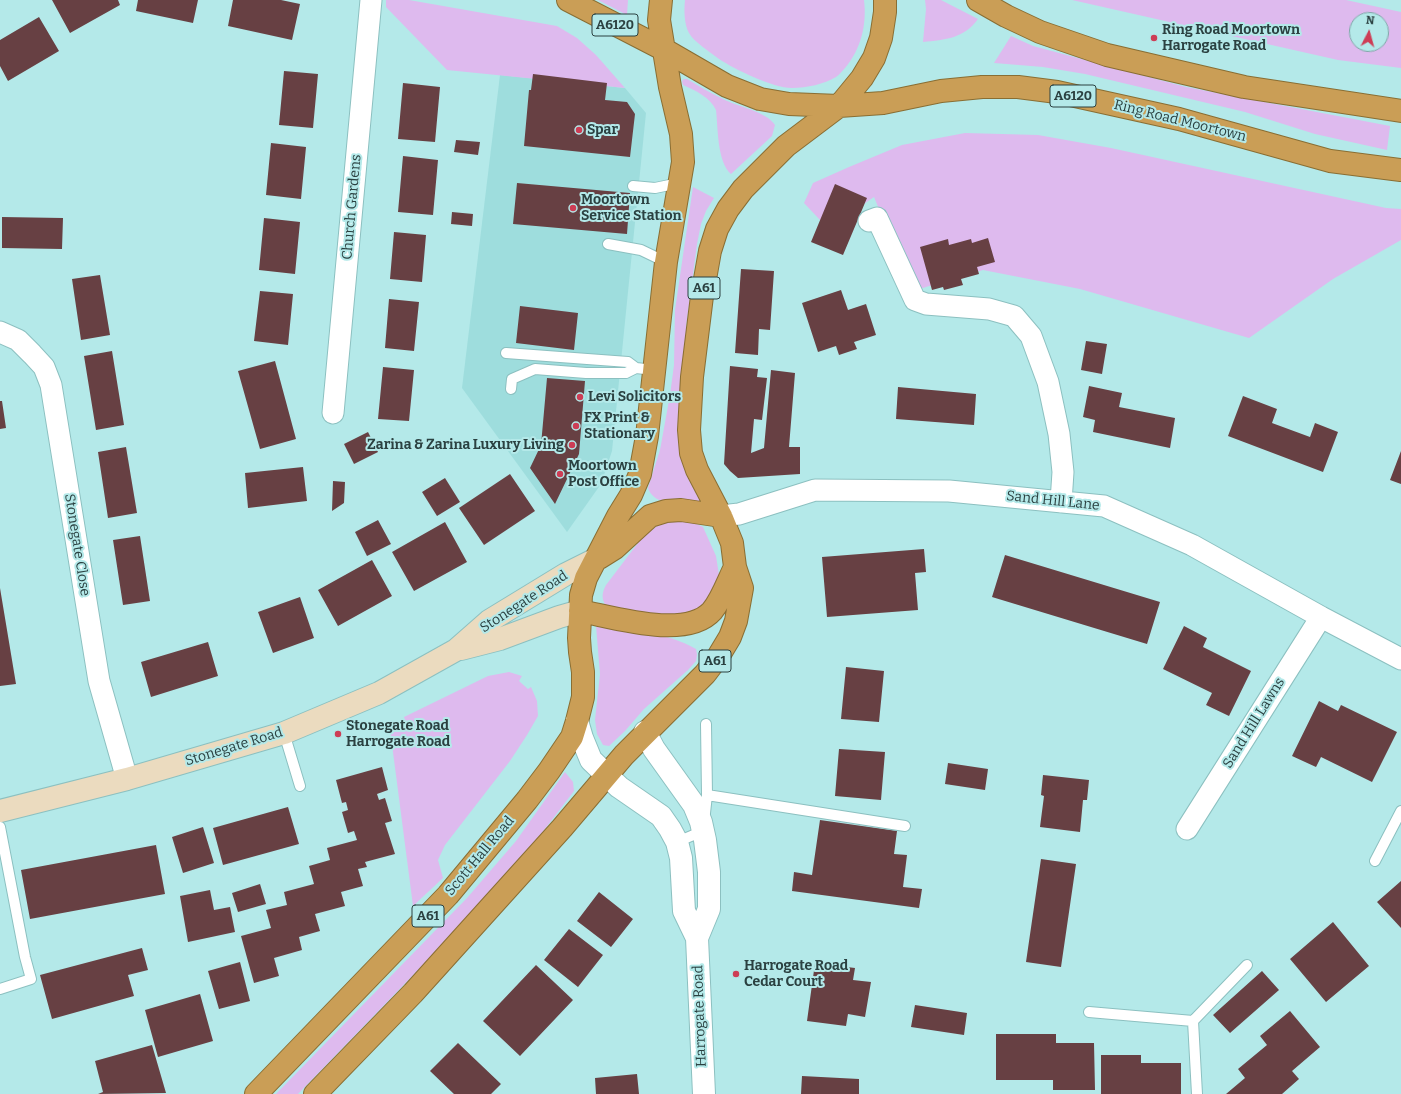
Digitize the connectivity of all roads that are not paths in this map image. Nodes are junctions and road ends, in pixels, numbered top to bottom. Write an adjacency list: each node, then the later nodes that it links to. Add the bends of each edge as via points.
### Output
1 (372, 0): 19 (street, Church Gardens)
2 (568, 0): 6 (highway, A6120)
3 (661, 0): 6 (highway, via 659,20)
4 (885, 0): 7 (highway, via 881,38 874,58 862,78)
5 (978, 0): 8 (highway, via 1040,32 1107,55 1244,87)
6 (663, 49): 7 (highway, Ring Road Moortown, via 727,86 760,99 789,104); 10 (highway, via 681,134 683,162)
7 (839, 106): 9 (highway, Ring Road Moortown / A6120, via 883,103 941,91 1018,87 1057,92 1179,119 1330,161); 21 (highway, A61, via 786,146 743,189 717,229 710,252 693,370 689,430 691,453 697,470)
8 (1401, 111)
9 (1401, 170)
10 (679, 183): 11 (lane, via 655,188); 14 (highway)
11 (633, 186)
12 (869, 221): 20 (street, via 877,218 915,300 926,304 989,309 1014,316 1031,336 1048,382 1058,434 1063,472)
13 (608, 244): 14 (lane, via 641,250)
14 (666, 262): 17 (highway)
15 (0, 332): 33 (street, Stonegate Close, via 18,340 32,354 44,367 51,385 99,681)
16 (506, 353): 17 (lane, via 628,362)
17 (645, 369): 18 (lane, via 626,373 586,373 534,369 512,379); 22 (highway, via 647,436 640,474 631,496)
18 (511, 389)
19 (333, 413)
20 (1061, 502): 21 (street, Sand Hill Lane, via 949,491 815,490 739,514); 25 (street, Sand Hill Lane, via 1104,506 1192,545)
21 (721, 516): 22 (highway, via 681,510 650,516 615,548); 23 (highway, via 732,543)
22 (596, 559): 24 (highway, via 586,578); 26 (main road, Stonegate Road, via 566,574 490,621)
23 (735, 567): 24 (highway, via 712,611 699,621 683,626 657,625); 30 (highway, A61, via 742,588 736,621 730,636 705,674)
24 (580, 611): 26 (main road, Stonegate Road, via 500,639); 28 (highway, Scott Hall Road / A61, via 580,652 583,672 582,697)
25 (1320, 617): 27 (street, Sand Hill Lane); 40 (street, Sand Hill Lawns)
26 (456, 650): 31 (main road, Stonegate Road, via 379,693)
27 (1401, 659)
28 (577, 721): 32 (street, Harrogate Road, via 591,760); 49 (highway, Scott Hall Road / A61, via 572,737 549,771 448,895)
29 (706, 724): 35 (lane)
30 (645, 732): 32 (highway, A61); 41 (street, Harrogate Road, via 654,749 694,805)
31 (284, 733): 33 (main road, Stonegate Road); 34 (lane)
32 (606, 776): 42 (street, Harrogate Road, via 660,816); 50 (highway, A61, via 413,992)
33 (127, 779): 36 (main road, Stonegate Road)
34 (300, 786)
35 (707, 795): 38 (lane); 41 (lane)
36 (0, 811)
37 (1401, 811): 43 (lane)
38 (905, 826)
39 (0, 828): 46 (lane, via 31,979)
40 (1187, 829)
41 (703, 832): 42 (lane); 44 (street, Harrogate Road, via 709,872 710,909)
42 (677, 842): 44 (street, Harrogate Road, via 681,858 684,911)
43 (1375, 861)
44 (697, 938): 51 (street, Harrogate Road)
45 (1247, 965): 48 (lane)
46 (0, 989)
47 (1089, 1012): 48 (lane)
48 (1193, 1022): 52 (lane)
49 (256, 1094)
50 (315, 1094)
51 (704, 1094)
52 (1197, 1094)

